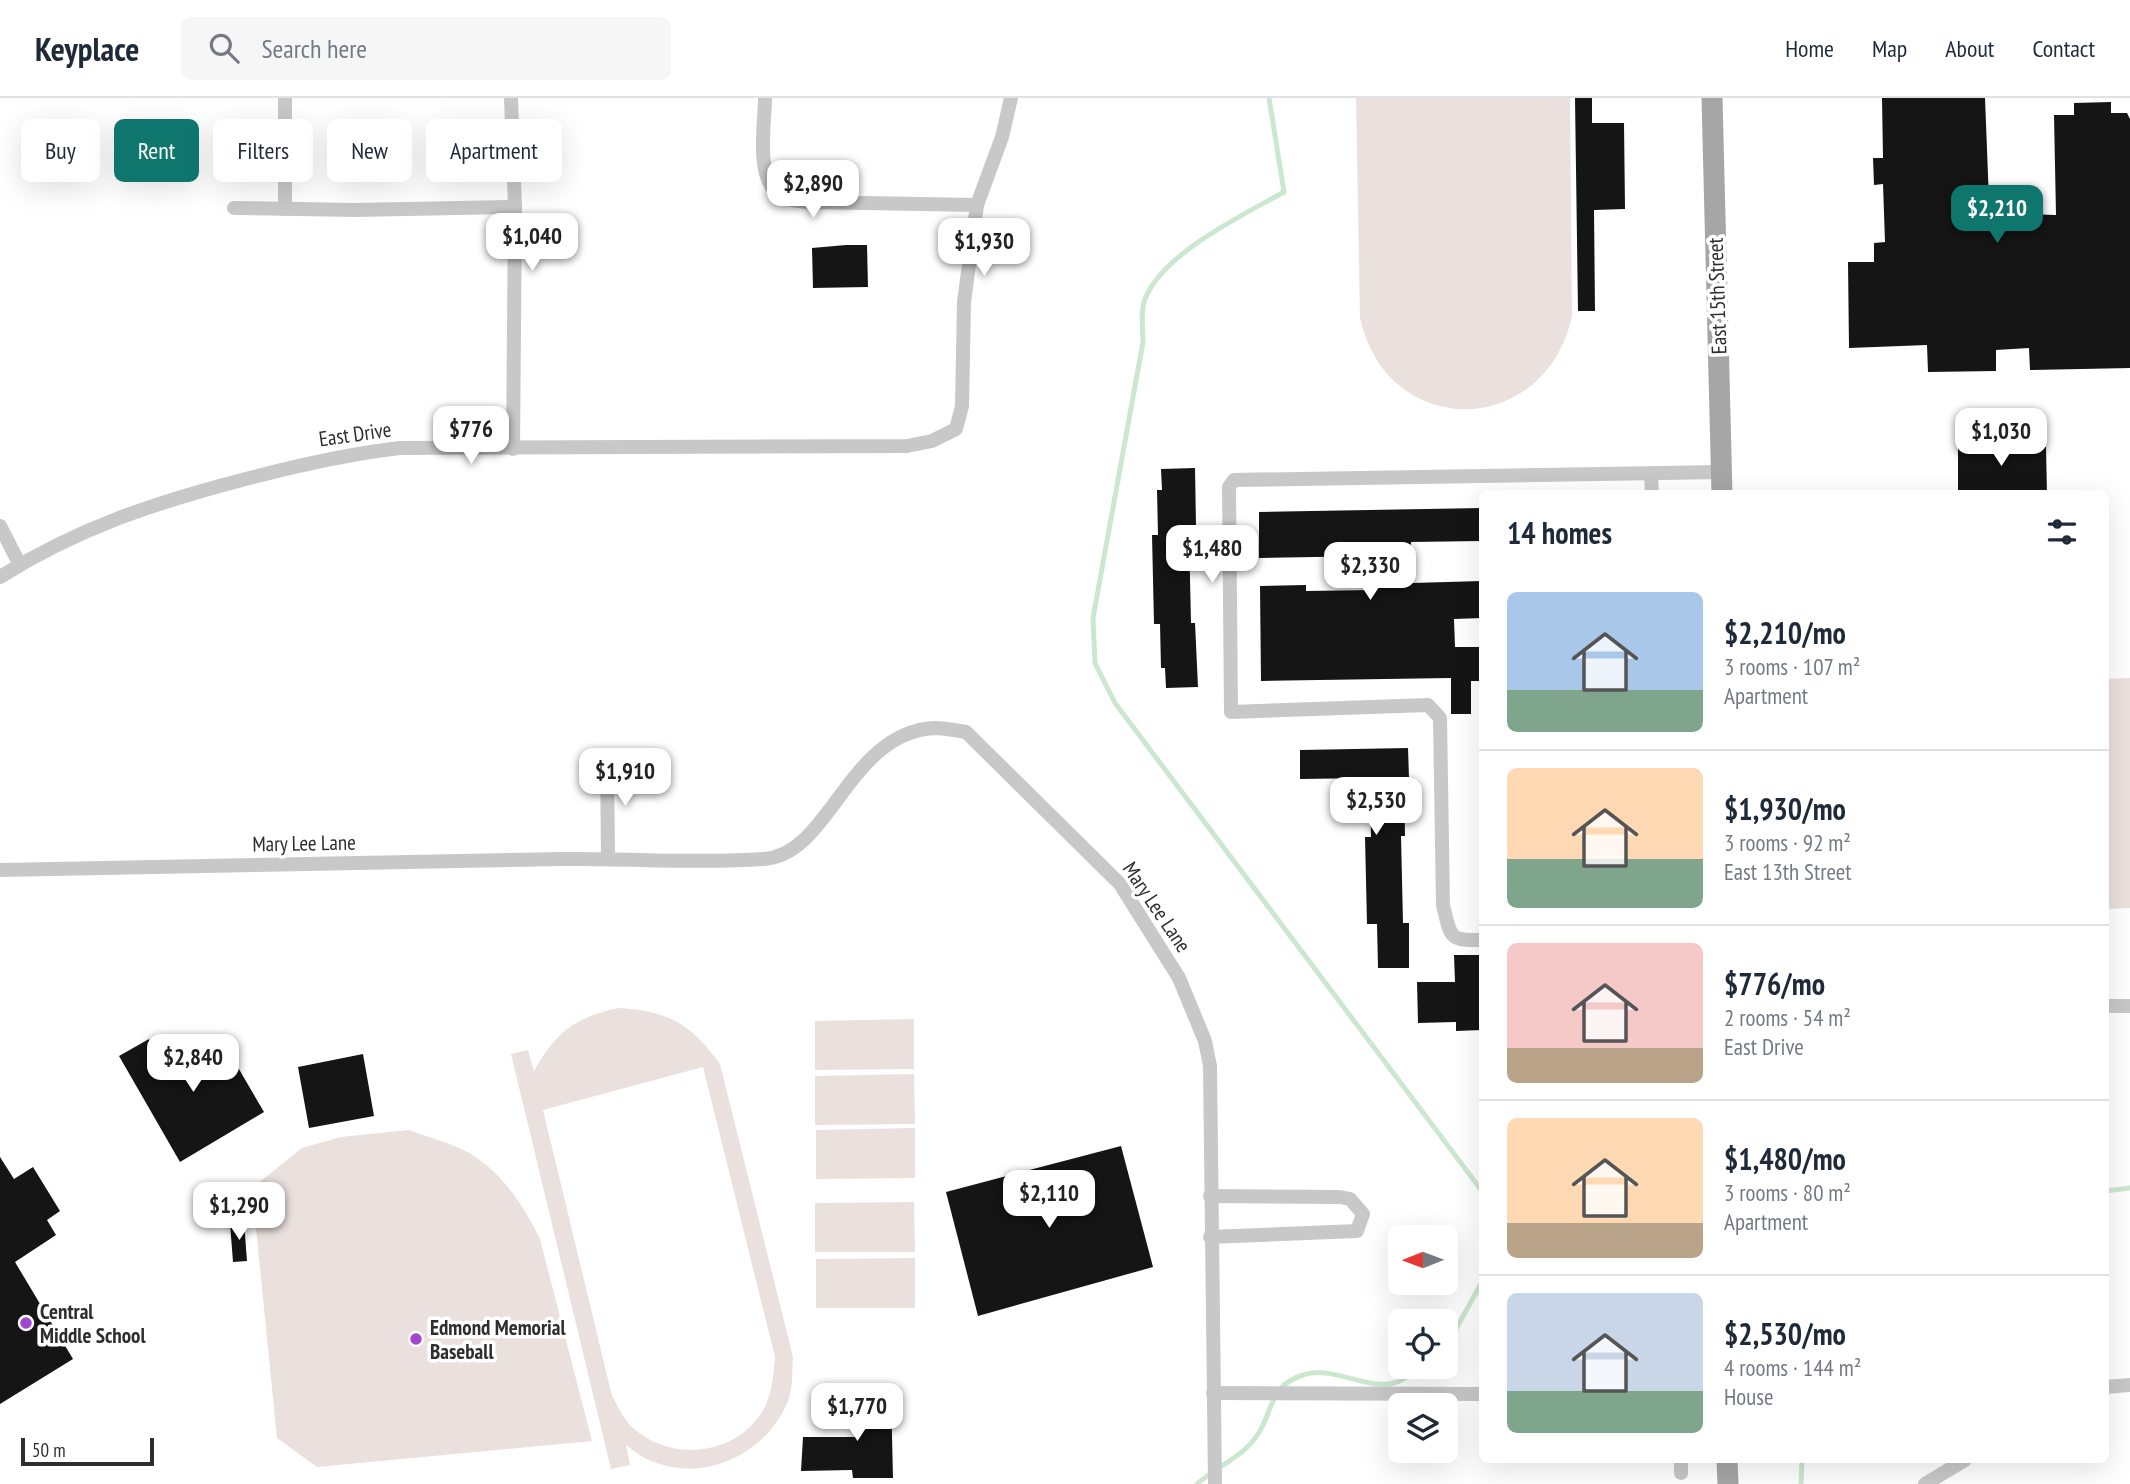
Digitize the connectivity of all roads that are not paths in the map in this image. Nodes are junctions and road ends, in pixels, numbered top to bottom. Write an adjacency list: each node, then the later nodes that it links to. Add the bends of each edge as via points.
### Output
1 (285, 98): 9 (street)
2 (512, 98): 7 (street)
3 (765, 98): 6 (street, via 765,168 771,188 784,198)
4 (1011, 98): 6 (street)
5 (1712, 98): 12 (main road, East 15th Street)
6 (977, 205): 10 (street, East Drive, via 964,302 962,406 956,429 946,435 907,446)
7 (515, 207): 9 (street); 10 (street)
8 (234, 208): 9 (street)
9 (285, 209)
10 (513, 449): 15 (street, East Drive, via 400,448 306,463 156,502)
11 (1651, 475): 12 (street); 13 (street); 20 (street, via 1234,481 1229,487 1231,712 1428,705 1440,718 1443,905 1450,934 1458,940)
12 (1721, 483)
13 (1652, 490)
14 (0, 526): 15 (street)
15 (19, 565): 16 (street, East Drive)
16 (0, 577)
17 (607, 758): 18 (street)
18 (608, 858): 19 (street, Mary Lee Lane); 23 (street, Mary Lee Lane, via 766,859 781,855 797,846 882,747 935,728 966,732 1120,884 1179,978 1205,1041 1210,1066)
19 (0, 870)
20 (1479, 940)
21 (2109, 1006): 22 (street)
22 (2130, 1006)
23 (1210, 1196): 24 (street, Mary Lee Lane); 24 (street, via 1340,1197 1350,1199 1363,1214 1357,1231)
24 (1210, 1237): 27 (street, Mary Lee Lane)
25 (2130, 1385): 26 (street)
26 (2109, 1387)
27 (1213, 1393): 28 (street); 32 (street, Mary Lee Lane)
28 (1479, 1394)
29 (1727, 1463): 33 (main road)
30 (1960, 1463): 31 (street)
31 (1929, 1483)
32 (1215, 1484)
33 (1728, 1484)

